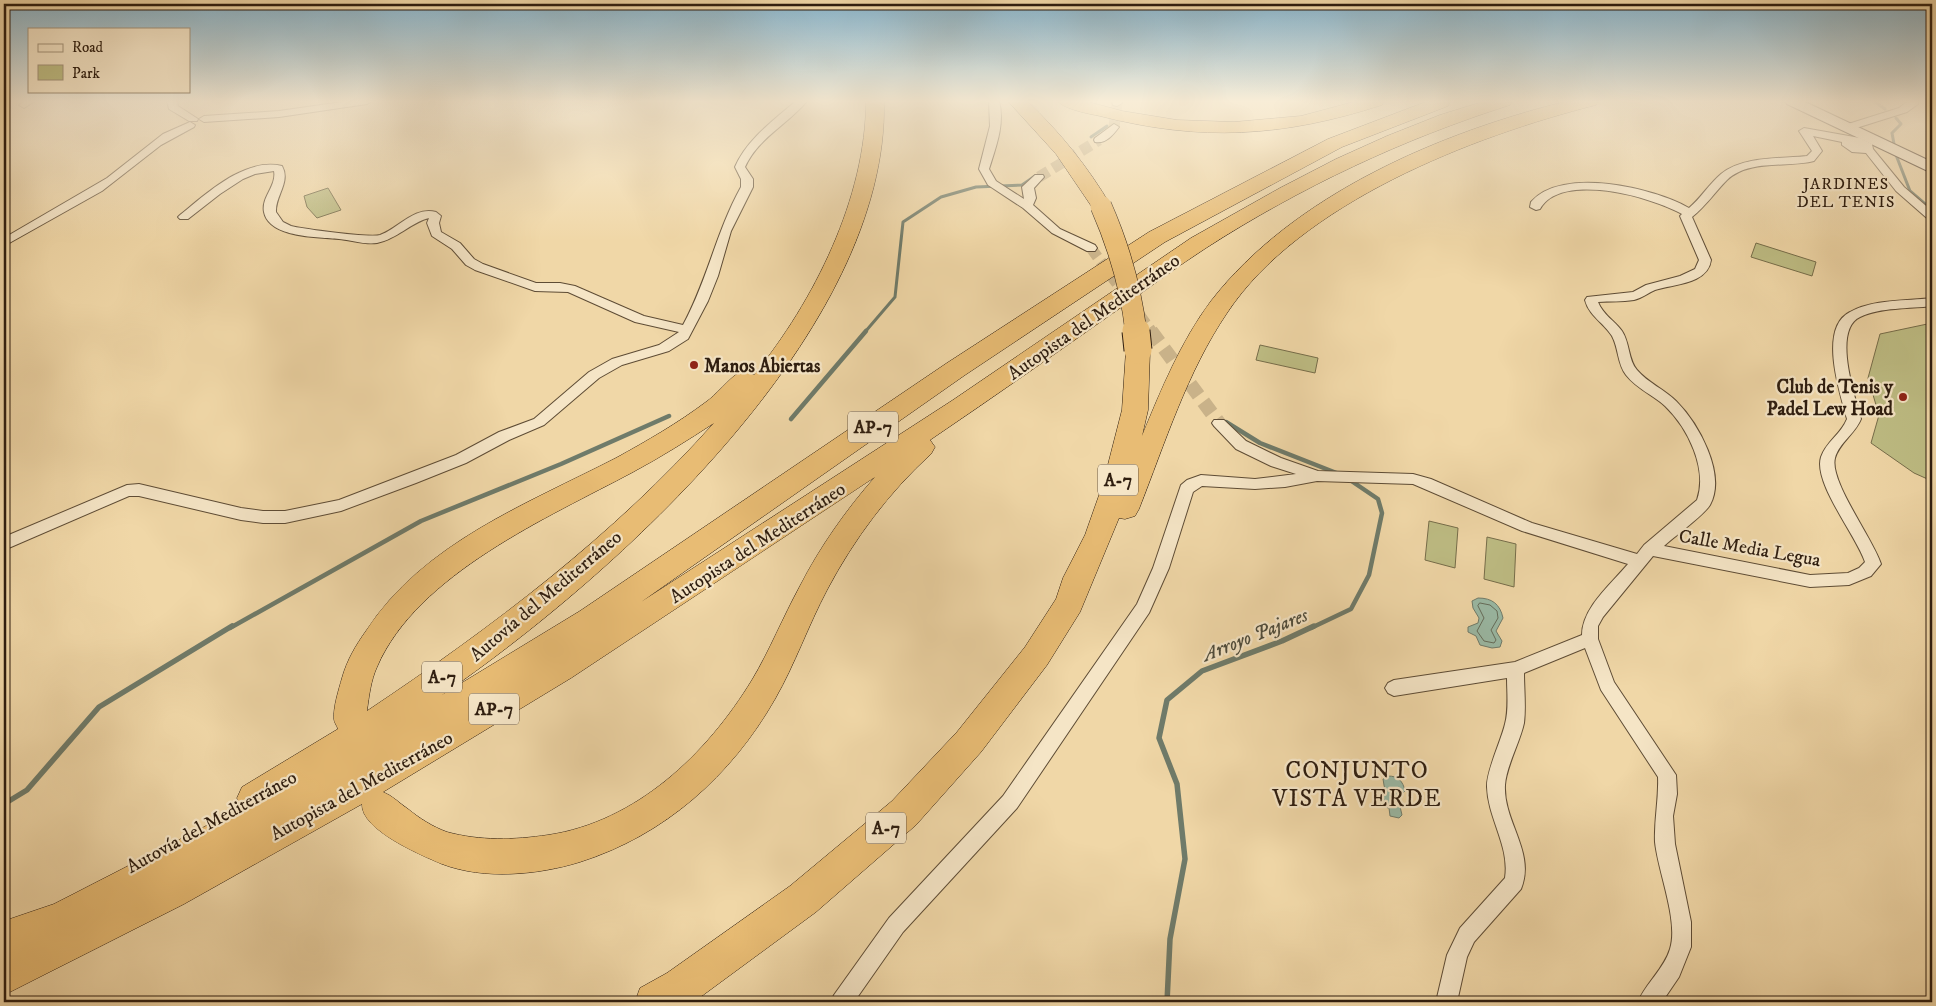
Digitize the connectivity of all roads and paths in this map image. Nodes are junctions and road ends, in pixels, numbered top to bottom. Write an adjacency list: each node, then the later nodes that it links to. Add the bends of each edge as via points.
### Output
1 (147, 148): 22 (street, via 112,179)
2 (753, 148): 25 (street, via 741,161 740,167 747,178 747,187 725,231 708,286)
3 (854, 148): 35 (highway, via 850,174 830,235 787,318 742,383 724,401 637,459 499,530 428,580 394,616 365,658 355,686)
4 (870, 148): 37 (highway, Autovía del Mediterráneo / A-7, via 865,184 850,229 805,322 741,408 671,486 600,552 474,655 313,764 187,837 58,904)
5 (990, 148): 16 (street, via 984,169 992,183)
6 (1061, 148): 31 (highway, A-7, bridge, via 1101,206 1115,236 1126,268 1138,350 1135,410 1128,445 1099,535)
7 (1293, 148): 21 (highway, via 1173,222)
8 (1325, 148): 21 (highway, Autopista del Mediterráneo / AP-7)
9 (1378, 148): 26 (highway, Autopista del Mediterráneo / AP-7, via 1287,192 1198,243)
10 (1445, 148): 31 (highway, via 1395,171 1313,218 1277,244 1248,271 1199,338 1179,378 1117,528 1089,585)
11 (1816, 148): 18 (street, via 1817,152 1810,159 1756,164 1730,172)
12 (1864, 148): 20 (street, via 1900,189)
13 (1877, 148): 14 (main road)
14 (1932, 168)
15 (1040, 178): 16 (street, via 1028,187 1030,198)
16 (1027, 206): 23 (street, via 1056,231)
17 (1536, 207): 18 (street, via 1537,202 1551,193 1568,188 1604,187 1654,197)
18 (1689, 213): 30 (street, via 1687,220 1705,260 1703,270 1648,288 1641,295 1591,300 1620,339 1630,371 1671,405 1687,424 1706,467 1709,484 1703,503)
19 (184, 217): 25 (street, via 234,179 278,168 280,181 269,205 272,218 283,226 377,239 416,217 432,214 435,216 436,234 456,246 479,267 535,288 571,289 640,319)
20 (1932, 217)
21 (1157, 237): 37 (highway, Autopista del Mediterráneo / AP-7, via 981,352 591,620 420,726 260,816 62,920)
22 (4, 243)
23 (1091, 248)
24 (1932, 302): 30 (street, Calle Media Legua, via 1872,310 1851,316 1841,327 1840,363 1854,419 1852,427 1830,452 1827,466 1835,489 1870,550 1873,564 1865,572 1841,580 1810,582)
25 (687, 330): 29 (street, via 664,348 617,362 594,375 540,422 444,466 341,505 285,517 263,517 139,490 127,491)
26 (962, 406): 36 (highway, via 952,422 917,451 882,487 856,521 818,580 763,690 733,735 702,771 665,803 630,824 587,843 543,854 496,858 458,853 422,840); 38 (highway, Autopista del Mediterráneo / AP-7, via 576,658 404,763 171,892)
27 (1219, 423): 28 (street, via 1241,444 1276,462)
28 (1317, 476): 30 (street, via 1412,479 1527,526); 40 (street, via 1255,484 1201,480 1186,489 1161,568 1143,608 1010,802 896,925)
29 (4, 544)
30 (1644, 555): 32 (street, via 1597,612 1590,626)
31 (1070, 603): 39 (highway, A-7, via 1036,656 969,742 904,813 804,899 681,987)
32 (1590, 639): 33 (street); 42 (street, via 1607,685 1667,775 1665,844 1681,922 1681,947 1672,970)
33 (1516, 669): 34 (street); 41 (street, via 1515,722 1496,785 1499,809 1515,855 1514,882 1467,935 1457,955)
34 (1394, 688)
35 (350, 719)
36 (378, 806)
37 (4, 939)
38 (4, 976)
39 (654, 1002)
40 (842, 1002)
41 (1448, 1002)
42 (1649, 1002)

